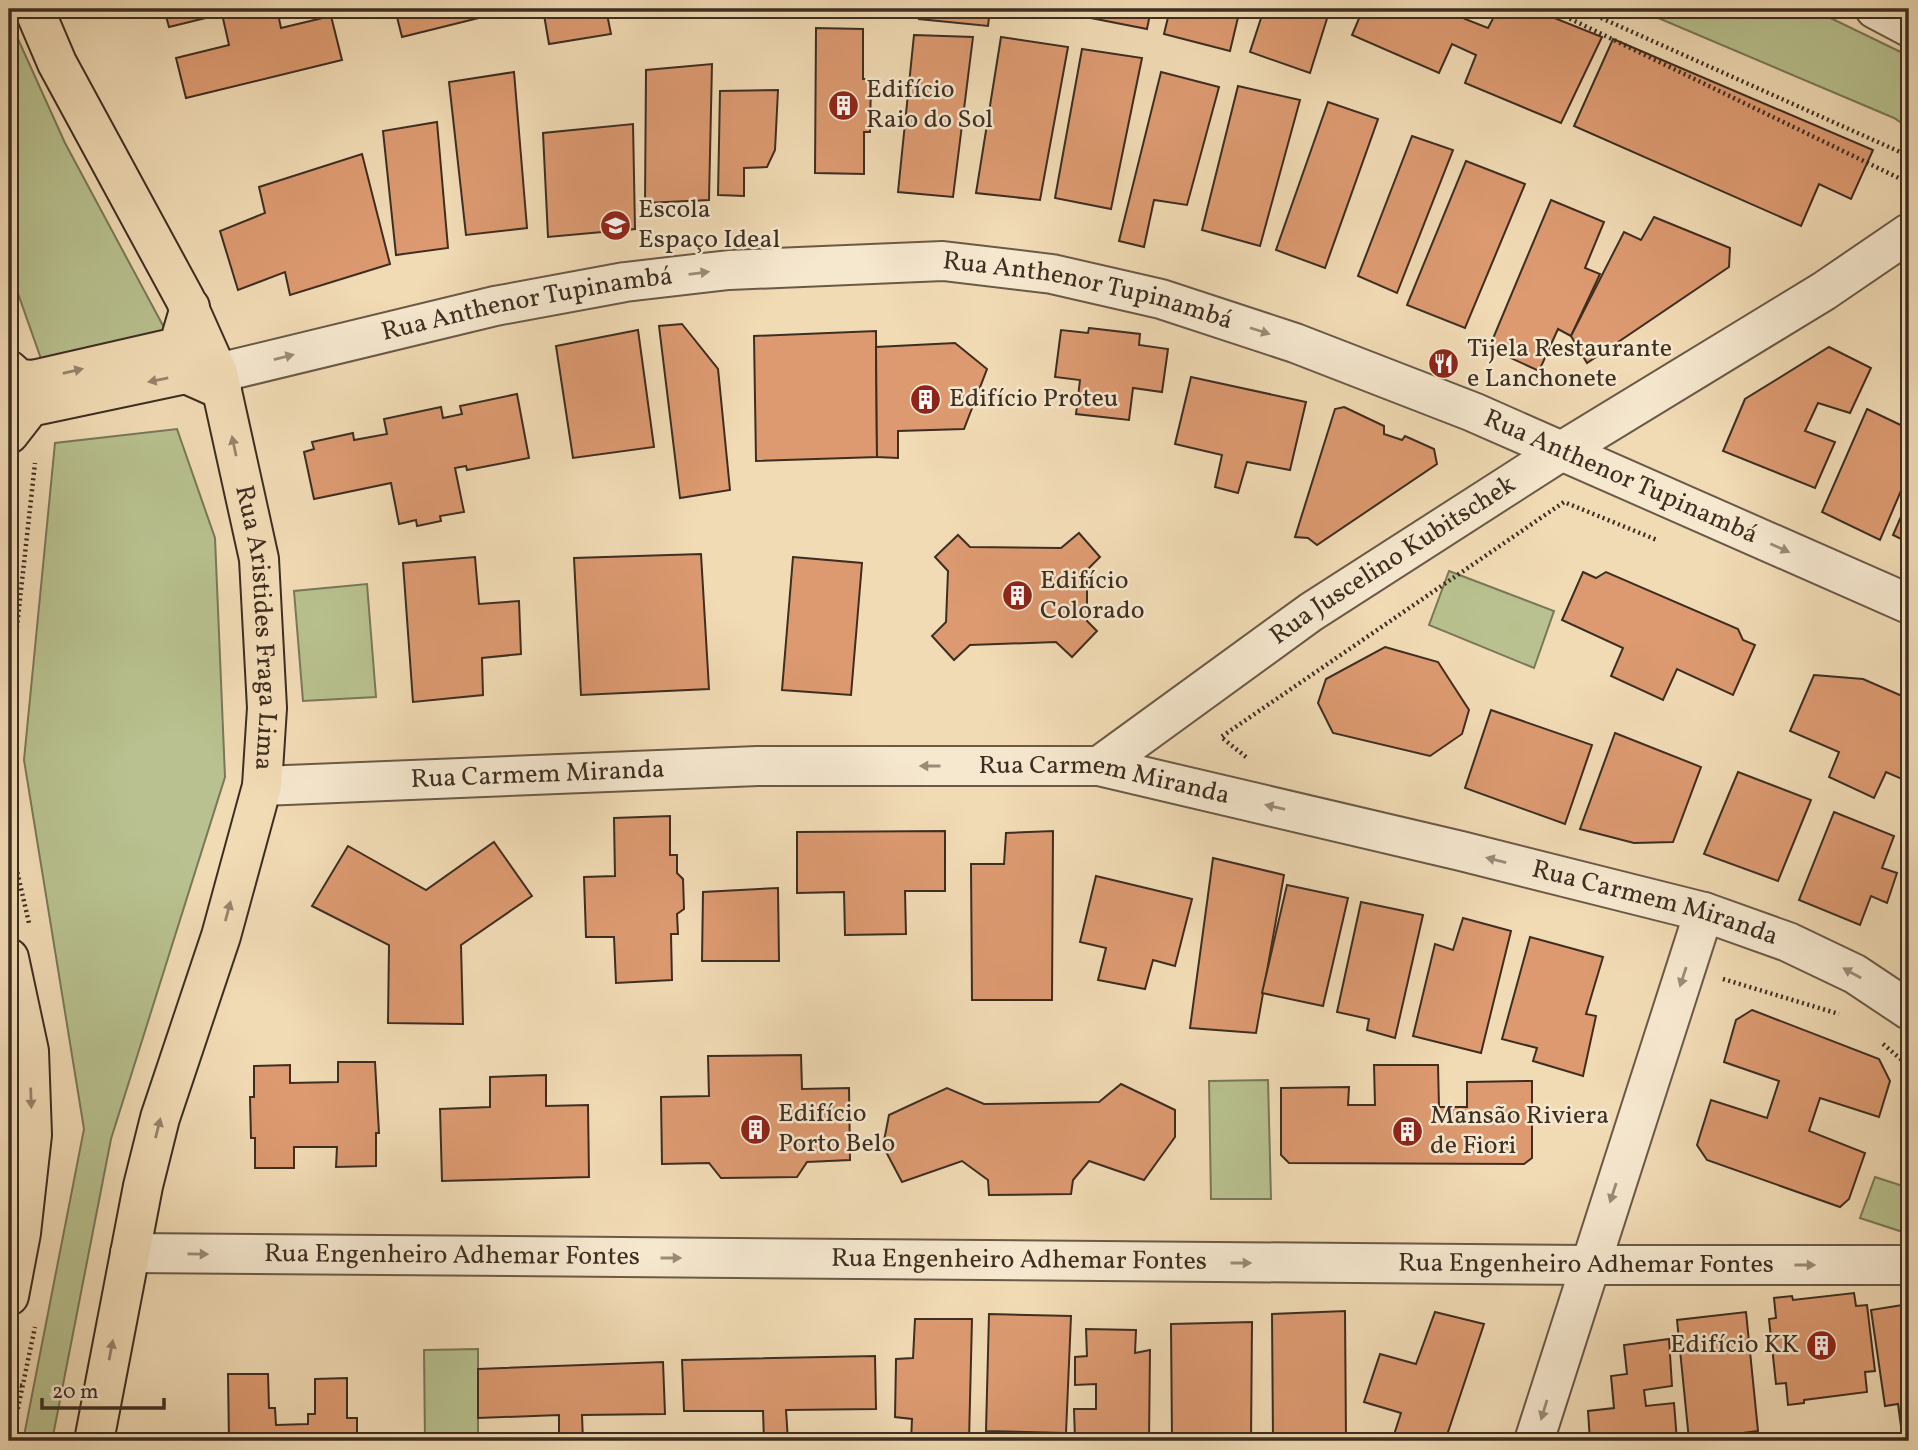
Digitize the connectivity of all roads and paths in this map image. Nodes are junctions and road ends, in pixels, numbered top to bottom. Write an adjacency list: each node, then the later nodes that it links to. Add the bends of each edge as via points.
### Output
1 (34, 9): 9 (main road, Rua Aristides Fraga Lima, via 57,63)
2 (1550, 9): 7 (path)
3 (1581, 9): 6 (path)
4 (1875, 9): 5 (street)
5 (1909, 27)
6 (1909, 156)
7 (1909, 184)
8 (1909, 233): 14 (street, Rua Juscelino Kubitschek, via 1824,291)
9 (190, 307): 10 (main road, one-way to 9, via 19,379 33,380 173,348 180,341); 11 (main road, Rua Aristides Fraga Lima)
10 (9, 370)
11 (220, 382): 13 (main road, one-way to 13, via 186,374 30,407); 14 (street, Rua Anthenor Tupinambá, one-way to 14, via 495,306 625,282 729,270 943,261 1052,274 1161,299 1295,343 1474,412); 20 (main road, Rua Aristides Fraga Lima, one-way to 11, via 267,708 259,559)
12 (9, 395): 13 (main road)
13 (18, 445): 17 (path)
14 (1560, 452): 16 (street, Rua Anthenor Tupinambá, one-way to 16); 19 (street, Rua Juscelino Kubitschek, via 1311,612)
15 (1666, 544): 18 (path, via 1564,502 1221,737)
16 (1909, 604)
17 (9, 699)
18 (1248, 760)
19 (1099, 766): 20 (street, Rua Carmem Miranda, one-way to 20, via 758,766); 23 (street, Rua Carmem Miranda, one-way to 19)
20 (262, 786): 30 (main road, Rua Aristides Fraga Lima, one-way to 20, via 160,1118 221,936)
21 (9, 807): 22 (path)
22 (17, 871)
23 (1704, 912): 26 (street, Rua Carmem Miranda, one-way to 23, via 1856,974 1788,942); 31 (street, one-way to 31)
24 (9, 961): 33 (main road, one-way to 33, via 29,1051 32,1135)
25 (1716, 990): 27 (path, via 1722,979)
26 (1909, 1010)
27 (1848, 1017)
28 (1879, 1041): 29 (path)
29 (1909, 1066)
30 (130, 1253): 31 (street, Rua Engenheiro Adhemar Fontes, one-way to 31); 36 (main road, Rua Aristides Fraga Lima, one-way to 30)
31 (1590, 1265): 32 (street, Rua Engenheiro Adhemar Fontes, one-way to 32); 37 (street, one-way to 37)
32 (1909, 1265)
33 (9, 1296)
34 (9, 1384): 35 (path)
35 (23, 1386)
36 (94, 1441)
37 (1534, 1441)

